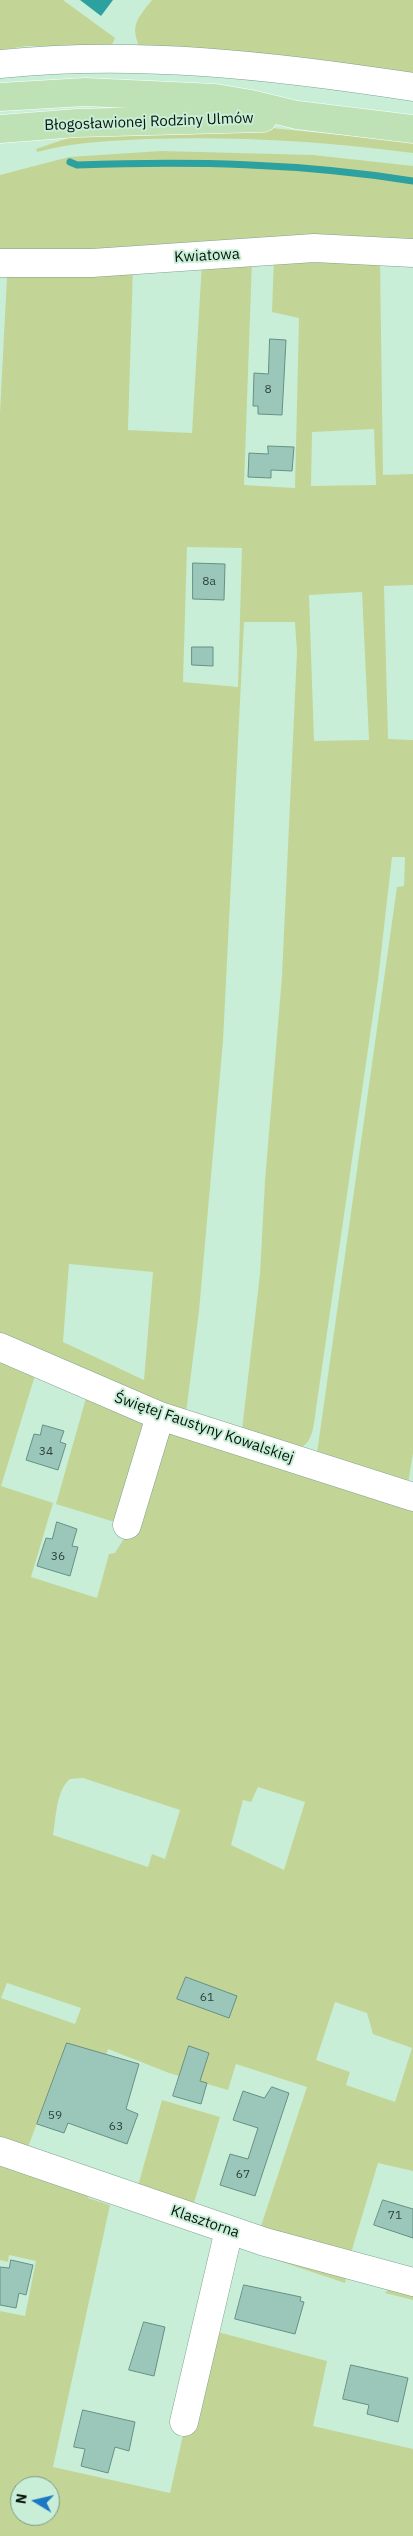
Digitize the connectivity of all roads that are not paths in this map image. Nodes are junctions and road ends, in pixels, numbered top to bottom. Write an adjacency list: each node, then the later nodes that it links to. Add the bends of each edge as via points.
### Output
1 (0, 64): 2 (street, via 62,58 221,63)
2 (413, 87)
3 (0, 98): 4 (main road, Błogosławionej Rodziny Ulmów, via 85,92 166,95 224,100)
4 (297, 115): 5 (main road, Błogosławionej Rodziny Ulmów); 6 (main road, Błogosławionej Rodziny Ulmów)
5 (0, 129)
6 (413, 129)
7 (413, 253): 8 (street, Kwiatowa, via 314,248 92,262)
8 (0, 263)
9 (0, 1347): 10 (street, Świętej Faustyny Kowalskiej)
10 (160, 1416): 11 (street, Świętej Faustyny Kowalskiej); 12 (street)
11 (413, 1497)
12 (127, 1525)
13 (0, 2151): 14 (street, Klasztorna)
14 (229, 2230): 15 (street, Klasztorna); 16 (street)
15 (413, 2282)
16 (184, 2422)

